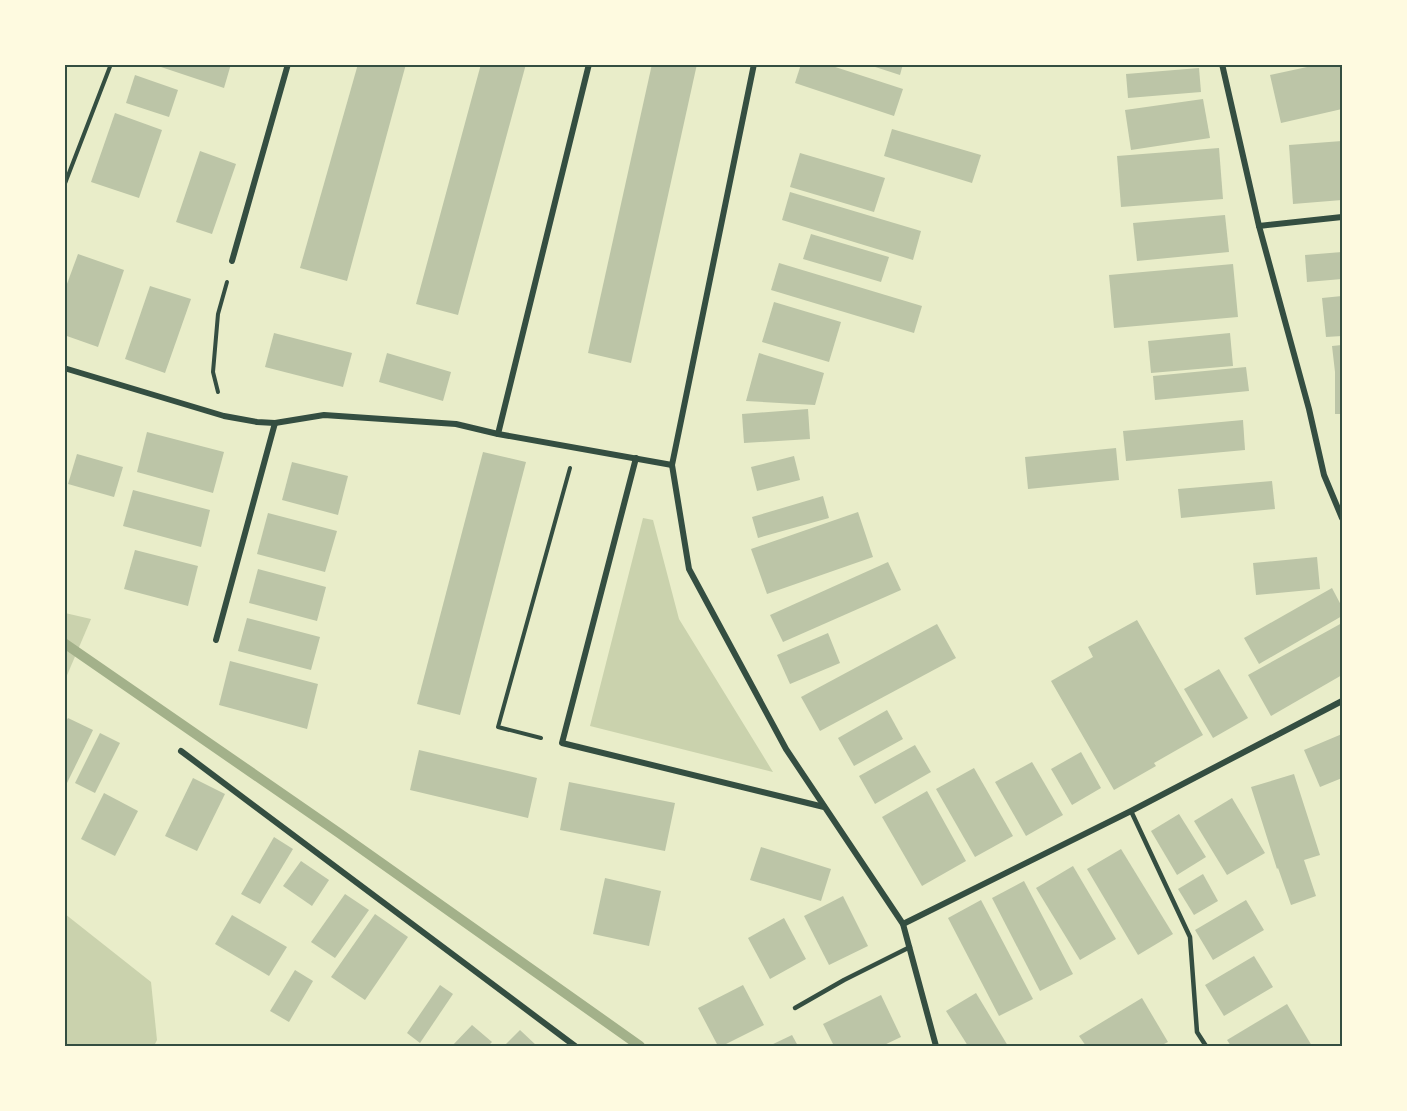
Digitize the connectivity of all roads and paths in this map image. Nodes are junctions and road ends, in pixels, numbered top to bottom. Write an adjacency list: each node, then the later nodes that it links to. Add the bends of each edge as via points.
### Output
1 (111, 64): 6 (path)
2 (288, 64): 9 (street)
3 (589, 64): 13 (street)
4 (754, 64): 16 (street)
5 (1222, 64): 8 (street)
6 (64, 186)
7 (1342, 217): 8 (street)
8 (1259, 226): 17 (street, via 1324,476)
9 (232, 261): 11 (path, via 218,314 213,372)
10 (64, 368): 11 (street)
11 (224, 416): 12 (street)
12 (275, 423): 13 (street, via 324,415 456,424); 18 (street)
13 (498, 434): 14 (street)
14 (576, 446): 15 (street); 20 (path, via 498,727)
15 (636, 458): 16 (street); 20 (street)
16 (672, 465): 22 (street, via 688,569 786,749)
17 (1342, 518)
18 (216, 640)
19 (1342, 701): 23 (street)
20 (562, 743): 22 (street)
21 (181, 751): 27 (street)
22 (824, 807): 24 (street)
23 (1131, 811): 24 (street); 29 (lane, via 1190,937 1197,1032)
24 (903, 924): 25 (street)
25 (910, 947): 26 (lane); 28 (street)
26 (795, 1008)
27 (575, 1047)
28 (936, 1047)
29 (1206, 1047)

